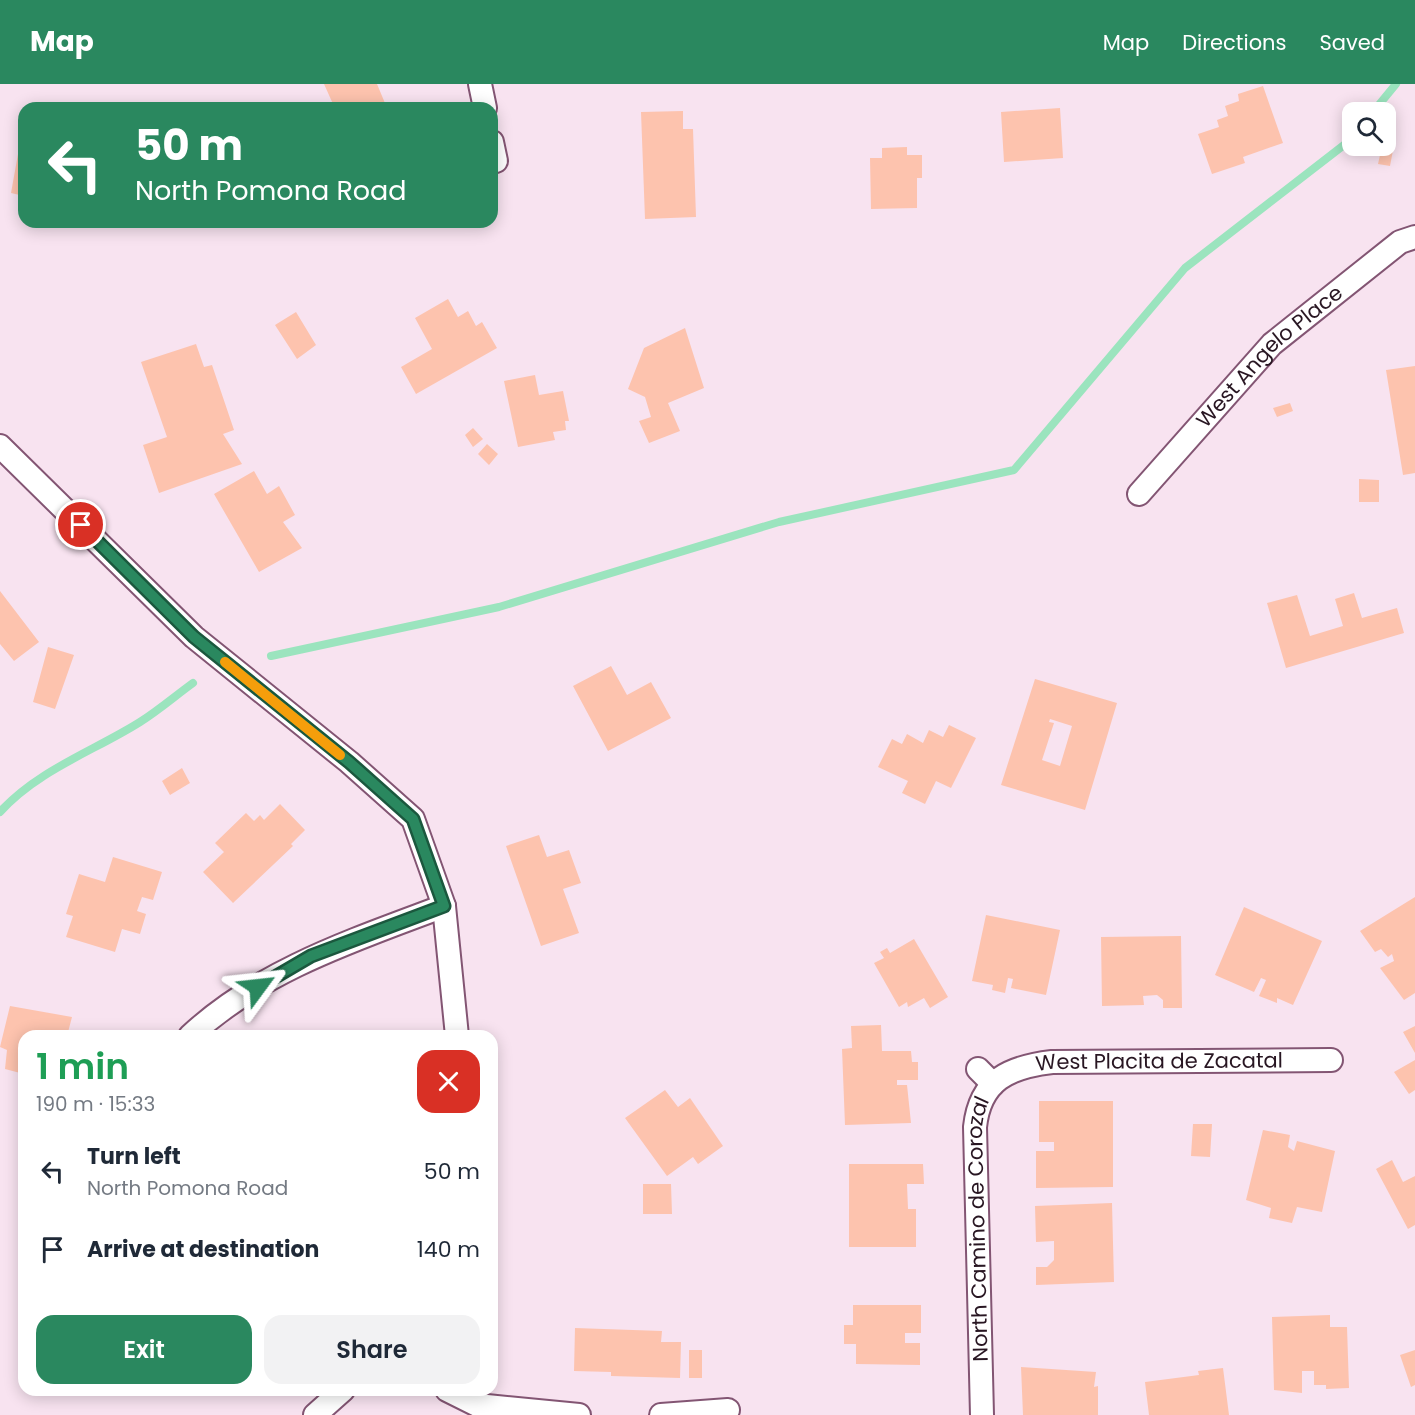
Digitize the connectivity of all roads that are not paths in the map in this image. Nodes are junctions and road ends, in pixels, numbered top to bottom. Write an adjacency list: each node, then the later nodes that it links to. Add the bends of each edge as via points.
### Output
1 (480, 84): 2 (street)
2 (484, 102)
3 (1415, 237): 5 (street, West Angelo Place, via 1400,242 1272,344)
4 (0, 446): 6 (street, via 194,637 413,819)
5 (1139, 494)
6 (444, 906): 7 (street, via 311,956 218,1011); 8 (street)
7 (197, 1030)
8 (456, 1030)
9 (1331, 1060): 10 (street, West Placita de Zacatal, via 1052,1062 1023,1065)
10 (986, 1077): 17 (street, North Camino de Corozal, via 975,1127)
11 (336, 1396): 14 (street)
12 (459, 1396): 15 (street, via 477,1405)
13 (729, 1410): 16 (street)
14 (315, 1415)
15 (579, 1415)
16 (661, 1415)
17 (982, 1415)

